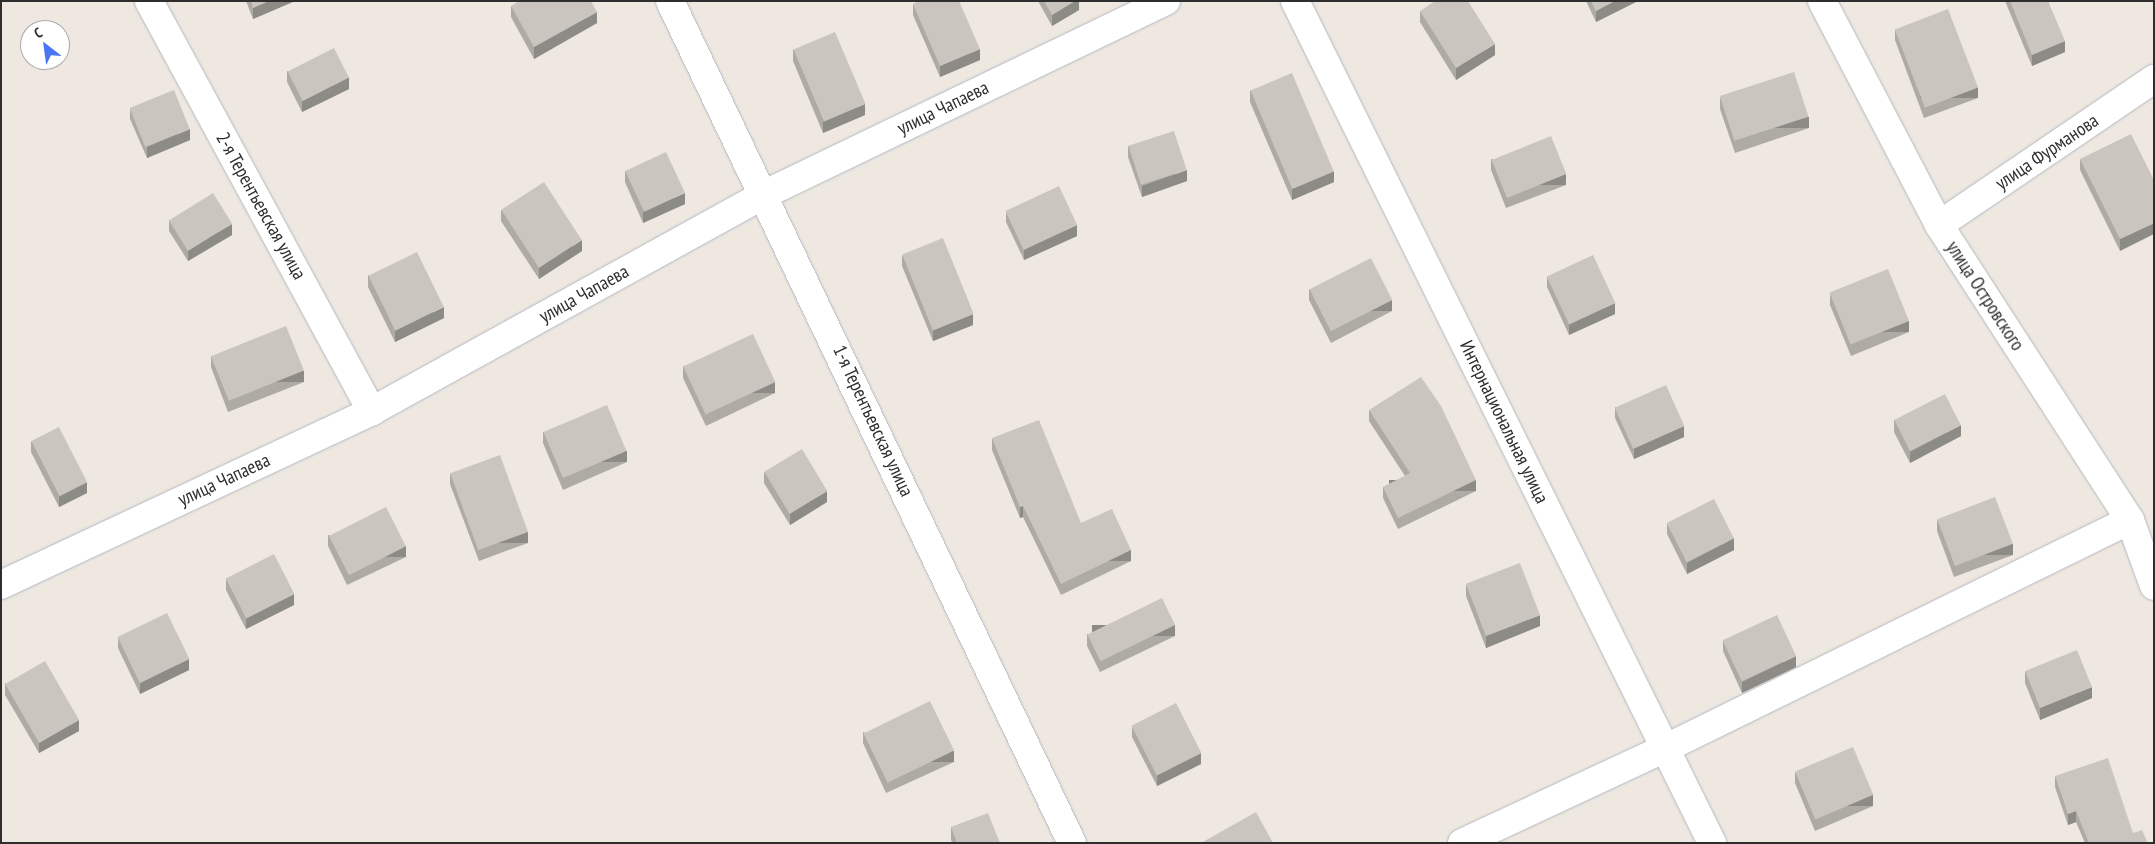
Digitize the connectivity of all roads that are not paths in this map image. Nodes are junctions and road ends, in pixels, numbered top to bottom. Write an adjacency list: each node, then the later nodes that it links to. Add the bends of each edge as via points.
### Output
1 (149, 1): 9 (street, 2-я Терентьевская улица)
2 (670, 1): 7 (street, 1-я Терентьевская улица)
3 (1166, 1): 7 (street, улица Чапаева)
4 (1295, 1): 13 (street, Интернациональная улица)
5 (1822, 1): 8 (street, улица Островского)
6 (2154, 79): 8 (street, улица Фурманова)
7 (765, 194): 9 (street, улица Чапаева); 14 (street, 1-я Терентьевская улица)
8 (1940, 225): 10 (street, улица Островского)
9 (372, 411): 11 (street, улица Чапаева)
10 (2130, 520): 12 (street, улица Островского); 13 (street)
11 (1, 585)
12 (2154, 586)
13 (1666, 748): 15 (street); 16 (street, Интернациональная улица)
14 (1072, 843)
15 (1462, 843)
16 (1712, 843)

